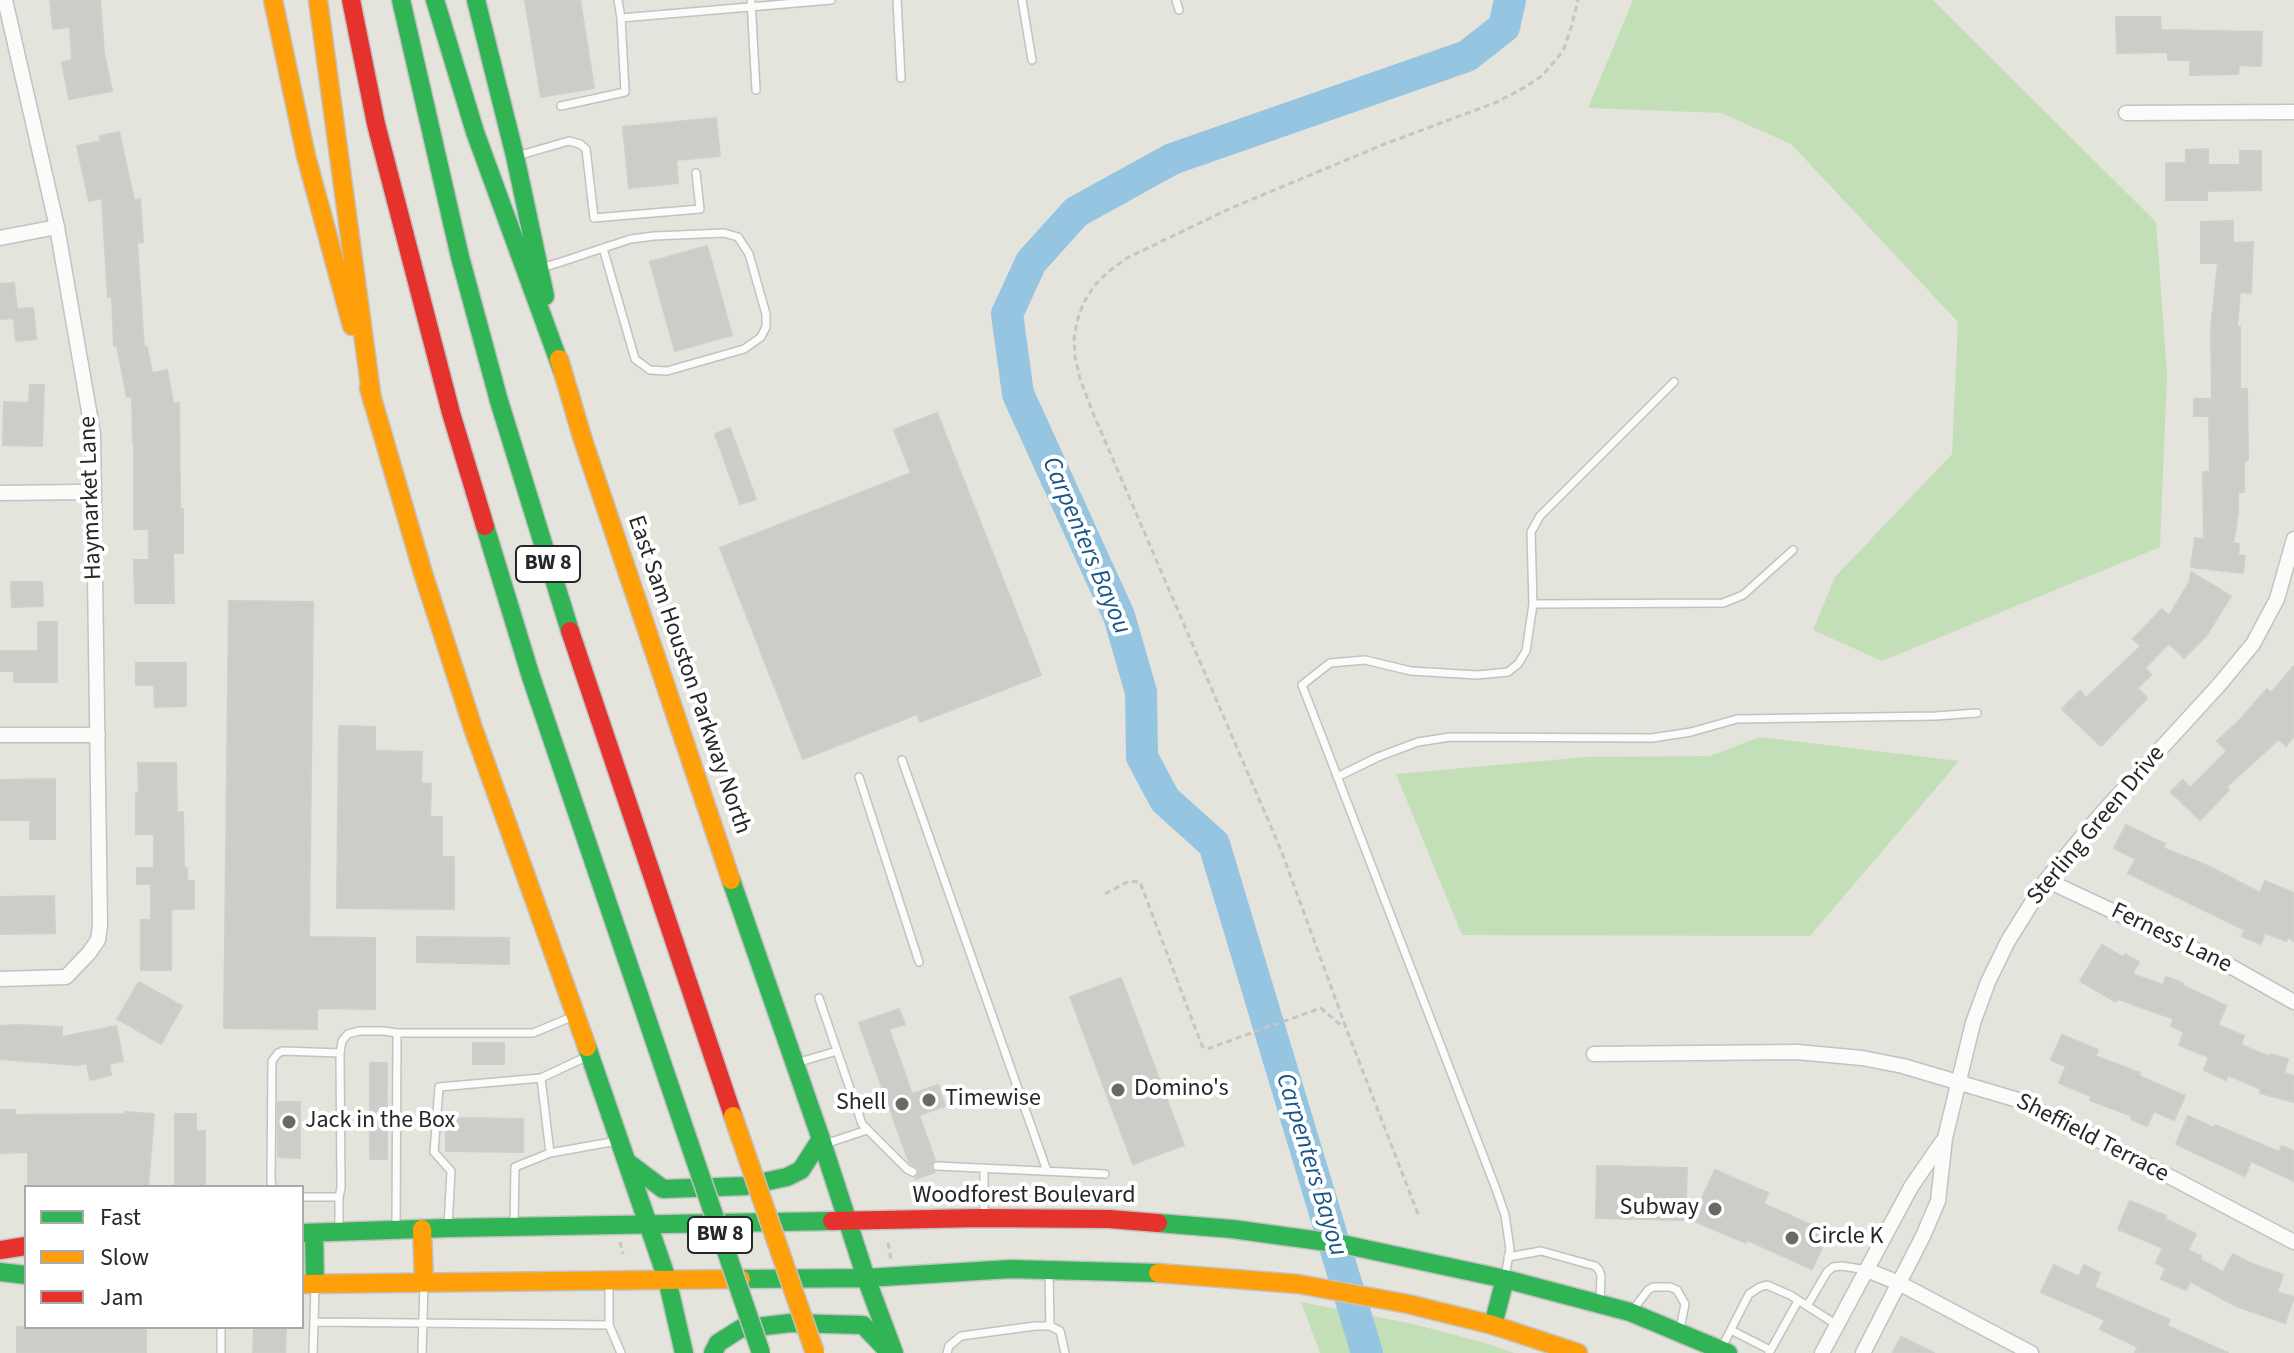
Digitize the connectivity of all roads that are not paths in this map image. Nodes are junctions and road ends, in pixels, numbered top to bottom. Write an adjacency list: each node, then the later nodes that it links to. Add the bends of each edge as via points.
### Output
1 (5, 0): 24 (street, Haymarket Lane)
2 (273, 0): 30 (main road, BW 8, via 306,156)
3 (318, 0): 30 (main road)
4 (351, 0): 115 (main road, BW 8, bridge, via 376,124 456,427 531,677)
5 (401, 0): 116 (main road, BW 8, bridge, via 460,257 507,429 578,658)
6 (435, 0): 28 (main road, via 475,132)
7 (476, 0): 22 (main road, East Sam Houston Parkway North)
8 (618, 0): 15 (lane)
9 (831, 0): 13 (lane)
10 (897, 0): 17 (lane)
11 (1022, 0): 16 (lane)
12 (1176, 0): 14 (lane)
13 (751, 4): 15 (lane); 18 (lane)
14 (1179, 10)
15 (621, 18): 19 (lane, via 625,92)
16 (1032, 60)
17 (901, 78)
18 (756, 90)
19 (561, 106)
20 (2294, 112): 21 (street)
21 (2126, 113)
22 (515, 156): 23 (lane, via 569,141 580,144 586,149 594,218 700,209); 27 (main road, East Sam Houston Parkway North)
23 (696, 173)
24 (57, 227): 25 (street); 32 (street, Haymarket Lane, via 93,434)
25 (0, 238)
26 (603, 248): 26 (lane, via 654,236 738,237 749,254 766,314 761,337 744,349 667,371 650,370 635,359); 27 (lane)
27 (539, 268): 28 (main road, East Sam Houston Parkway North)
28 (562, 370): 53 (main road, East Sam Houston Parkway North)
29 (1674, 382): 35 (lane, via 1540,516 1531,532)
30 (372, 400): 47 (main road, BW 8, via 473,728)
31 (0, 493): 32 (street)
32 (94, 494): 38 (street, Haymarket Lane)
33 (2293, 545): 42 (street, Sterling Green Drive, via 2277,599 2253,644)
34 (1793, 550): 35 (lane, via 1743,595 1723,603)
35 (1533, 604): 41 (lane, via 1526,651 1508,672 1411,671 1365,660 1330,663 1302,685)
36 (1977, 713): 41 (lane, via 1737,719 1652,738 1450,737 1418,742)
37 (0, 735): 38 (street)
38 (98, 735): 44 (street, Haymarket Lane, via 98,940 66,977)
39 (902, 760): 64 (lane)
40 (859, 777): 43 (lane)
41 (1337, 777): 82 (lane, via 1496,1189 1505,1215)
42 (2046, 880): 46 (street, Ferness Lane, via 2230,966); 55 (street, Sterling Green Drive, via 1988,982)
43 (919, 962)
44 (0, 979)
45 (819, 998): 49 (lane)
46 (2294, 1002)
47 (576, 1015): 48 (lane, via 533,1033); 52 (main road, BW 8)
48 (397, 1033): 50 (lane, via 348,1034); 76 (lane)
49 (837, 1051): 53 (lane); 56 (lane)
50 (340, 1053): 67 (lane, via 283,1051 272,1061); 69 (lane)
51 (1594, 1054): 55 (street, Sheffield Terrace, via 1797,1052 1862,1058)
52 (590, 1055): 54 (lane); 58 (main road, BW 8)
53 (794, 1064): 59 (main road, East Sam Houston Parkway North)
54 (541, 1078): 60 (lane); 73 (lane, via 439,1087 434,1152 451,1171)
55 (1959, 1083): 57 (street, Sterling Green Drive); 79 (street, Sheffield Terrace, via 2018,1100)
56 (867, 1130): 59 (lane); 65 (lane)
57 (1945, 1138): 84 (street, Sterling Green Drive, via 1911,1187); 92 (street, Sterling Green Drive, via 1938,1201)
58 (620, 1140): 60 (lane); 61 (main road, BW 8)
59 (822, 1142): 61 (main road, via 801,1170 745,1186 663,1189); 71 (main road, East Sam Houston Parkway North)
60 (550, 1153): 74 (lane, via 515,1167)
61 (627, 1162): 72 (main road, BW 8)
62 (937, 1166): 63 (lane)
63 (984, 1168): 64 (lane); 70 (lane)
64 (1047, 1171): 66 (lane)
65 (913, 1172)
66 (1105, 1174)
67 (272, 1185)
68 (304, 1197): 69 (lane)
69 (339, 1197): 77 (lane)
70 (984, 1218): 71 (main road, Woodforest Boulevard); 89 (main road, Woodforest Boulevard, via 1109,1219 1232,1229 1342,1244)
71 (848, 1222): 72 (main road, Woodforest Boulevard); 87 (main road, East Sam Houston Parkway North)
72 (649, 1225): 74 (main road, Woodforest Boulevard); 88 (main road, BW 8)
73 (448, 1228): 74 (main road, Woodforest Boulevard); 75 (main road, Woodforest Boulevard)
74 (514, 1228)
75 (422, 1229): 76 (main road, Woodforest Boulevard); 91 (main road)
76 (396, 1231): 77 (main road, Woodforest Boulevard)
77 (339, 1232): 78 (main road, Woodforest Boulevard)
78 (308, 1233): 93 (main road)
79 (2294, 1242)
80 (24, 1246): 81 (main road)
81 (0, 1250)
82 (1508, 1257): 89 (lane); 95 (lane, via 1541,1251 1595,1266 1601,1276)
83 (1049, 1270): 87 (main road); 101 (main road, via 1298,1284); 103 (lane)
84 (1867, 1270): 92 (street); 96 (lane, via 1833,1267); 102 (street, Sterling Green Drive)
85 (0, 1272): 86 (main road)
86 (24, 1275)
87 (866, 1278): 88 (main road); 117 (main road, East Sam Houston Parkway North)
88 (667, 1279): 90 (main road); 113 (main road, BW 8)
89 (1505, 1279): 95 (main road, Woodforest Boulevard); 101 (main road)
90 (609, 1280): 91 (main road); 100 (lane)
91 (424, 1282): 93 (main road); 99 (lane)
92 (1899, 1283): 122 (street, Sterling Green Drive); 123 (street)
93 (309, 1284): 98 (lane)
94 (1798, 1301): 96 (lane); 105 (lane, via 1774,1287 1760,1287 1749,1294); 108 (lane)
95 (1599, 1304): 97 (main road, Woodforest Boulevard)
96 (1807, 1306): 102 (lane)
97 (1630, 1312): 106 (main road, Woodforest Boulevard); 106 (lane, via 1648,1290 1670,1287 1685,1304)
98 (314, 1322): 99 (lane); 110 (lane)
99 (423, 1324): 100 (lane); 111 (lane)
100 (609, 1325): 112 (lane)
101 (1493, 1325): 120 (main road)
102 (1837, 1325): 121 (street, Sterling Green Drive)
103 (1050, 1326): 118 (lane, via 961,1336); 119 (lane, via 1060,1331)
104 (221, 1329): 109 (lane)
105 (1731, 1330): 107 (lane); 108 (lane)
106 (1679, 1332): 107 (main road, Woodforest Boulevard)
107 (1724, 1351)
108 (1769, 1352)
109 (221, 1353)
110 (313, 1353)
111 (422, 1353)
112 (621, 1353)
113 (684, 1353)
114 (713, 1353): 117 (main road, via 718,1343 740,1329 790,1323 863,1325)
115 (761, 1353)
116 (815, 1353)
117 (892, 1353)
118 (947, 1353)
119 (1065, 1353)
120 (1577, 1353)
121 (1822, 1353)
122 (1863, 1353)
123 (2031, 1353)

